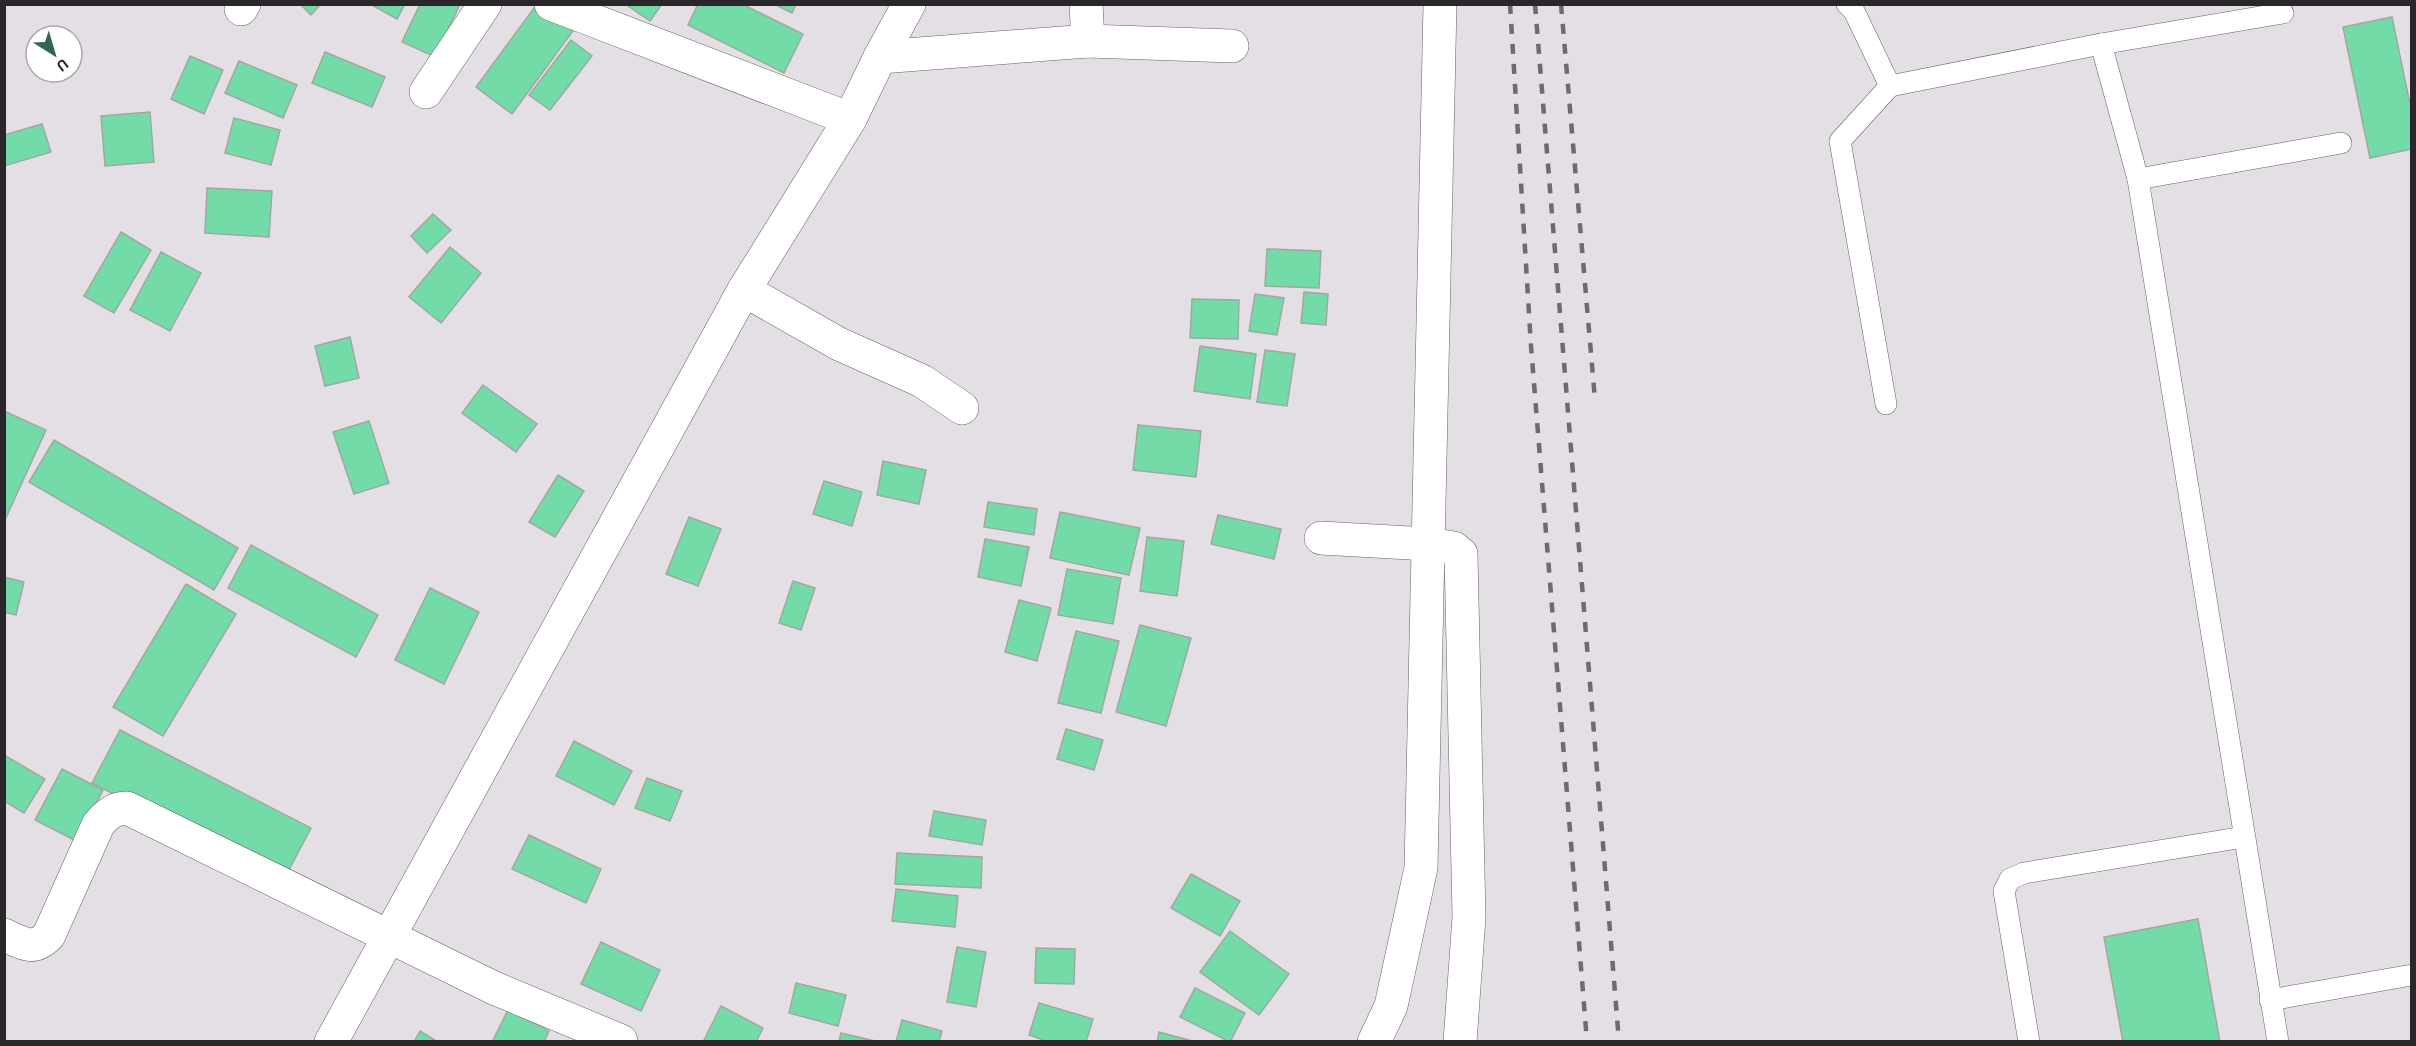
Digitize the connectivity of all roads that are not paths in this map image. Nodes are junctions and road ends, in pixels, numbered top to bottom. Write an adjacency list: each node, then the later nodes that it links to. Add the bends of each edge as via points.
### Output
1 (485, 4): 13 (street)
2 (551, 4): 14 (street)
3 (909, 4): 11 (street)
4 (1086, 4): 8 (street)
5 (1440, 4): 21 (street)
6 (1847, 4): 12 (lane)
7 (2283, 13): 9 (lane)
8 (1088, 41): 10 (street); 11 (street)
9 (2101, 45): 12 (lane); 16 (lane)
10 (1232, 46)
11 (880, 57): 14 (street)
12 (1890, 86): 18 (lane, via 1840,141)
13 (426, 92)
14 (850, 119): 17 (street)
15 (2341, 143): 16 (lane)
16 (2138, 179): 22 (lane)
17 (744, 290): 19 (street, via 838,344 922,381); 24 (street)
18 (1886, 404)
19 (962, 408)
20 (1321, 538): 21 (street)
21 (1428, 544): 29 (street, via 1421,868 1390,1006); 30 (street, via 1454,548 1462,558 1469,917)
22 (2244, 837): 26 (lane); 31 (lane, via 2024,873 2010,879 2004,891)
23 (4, 935): 24 (street, via 32,946 41,944 49,935 98,825 118,808 127,808)
24 (391, 937): 27 (street); 28 (street, via 494,988)
25 (2412, 975): 26 (lane)
26 (2270, 1000): 32 (lane)
27 (332, 1041)
28 (621, 1041)
29 (1374, 1041)
30 (1460, 1041)
31 (2029, 1041)
32 (2278, 1041)

